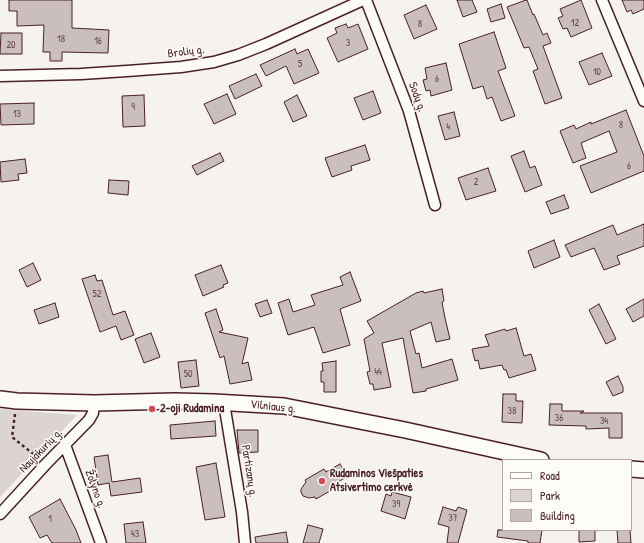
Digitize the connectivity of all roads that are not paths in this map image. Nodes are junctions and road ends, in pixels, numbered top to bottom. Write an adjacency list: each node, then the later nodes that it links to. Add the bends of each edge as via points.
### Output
1 (363, 0): 4 (street, Brolių g., via 266,44 214,62 127,72)
2 (366, 0): 6 (street, Sodų g., via 409,110)
3 (602, 0): 5 (street)
4 (0, 76)
5 (644, 102)
6 (435, 205)
7 (0, 400): 8 (main road, Vilniaus g.)
8 (94, 403): 9 (main road, Vilniaus g.); 10 (street, Naujakurių g., via 89,420)
9 (224, 403): 11 (main road, Vilniaus g., via 284,406); 16 (street, Partizanų g.)
10 (64, 444): 14 (street, Naujakurių g.); 15 (street, Žolyno g.)
11 (536, 459)
12 (632, 469): 13 (main road)
13 (644, 470)
14 (0, 514)
15 (101, 543)
16 (245, 543)

